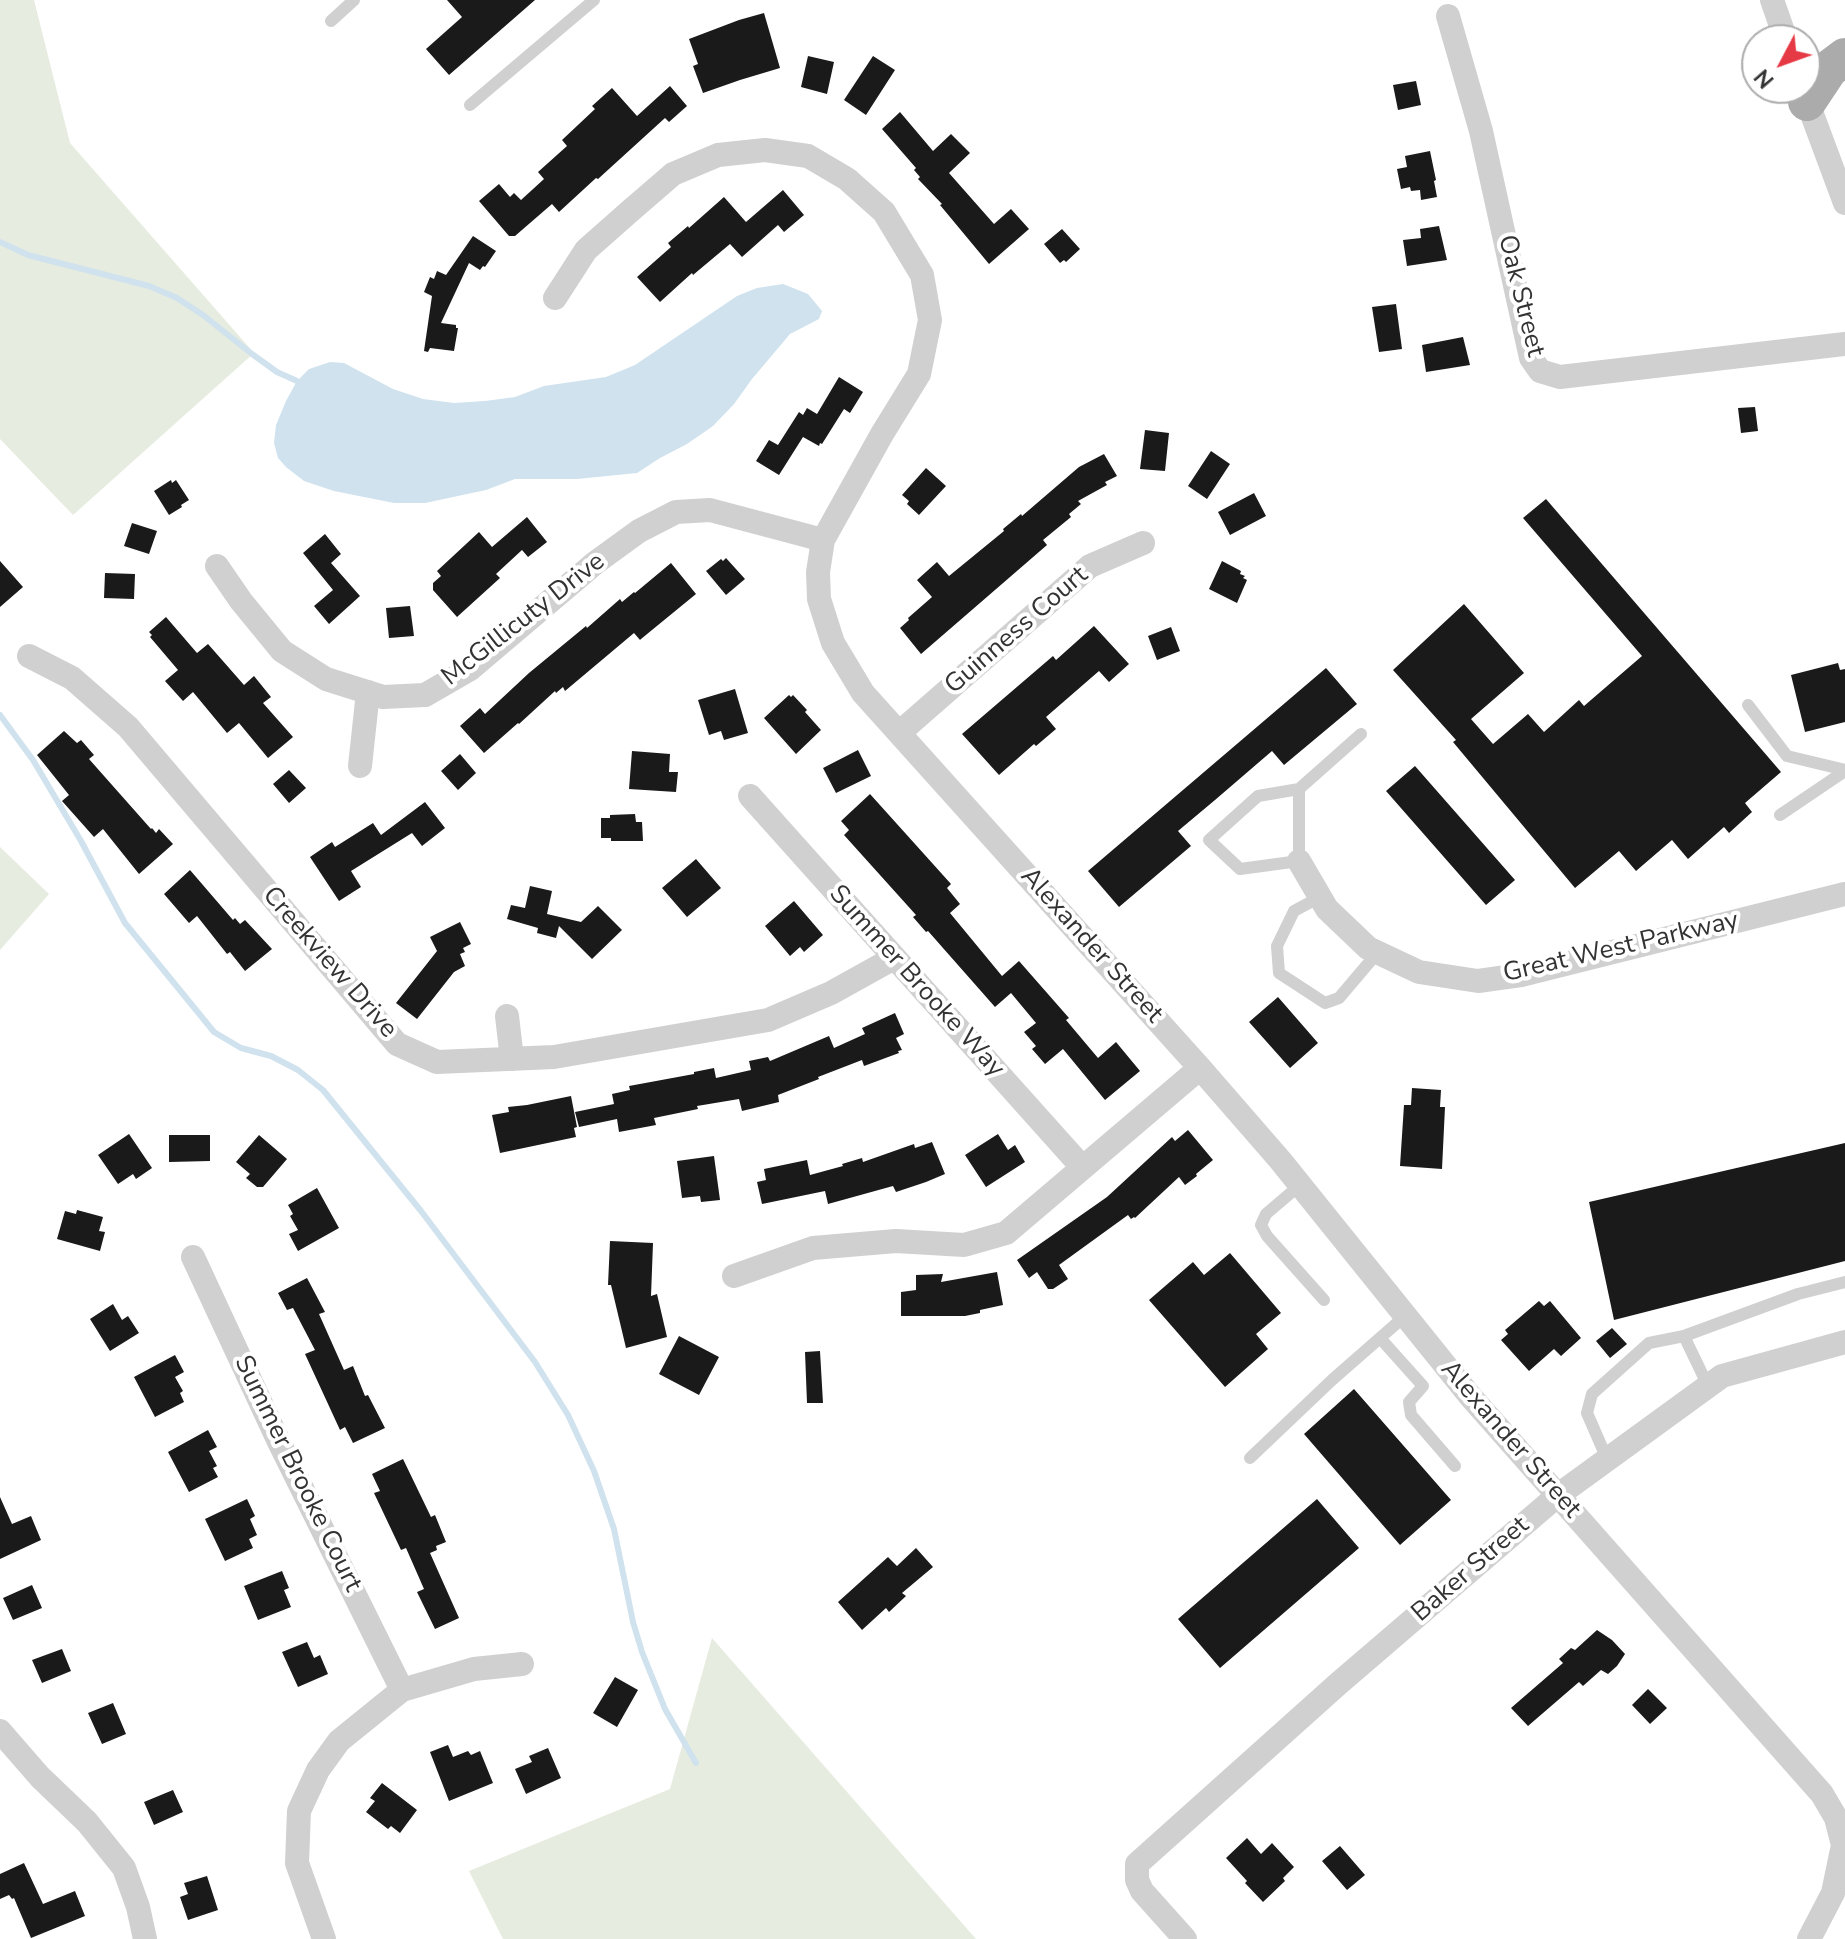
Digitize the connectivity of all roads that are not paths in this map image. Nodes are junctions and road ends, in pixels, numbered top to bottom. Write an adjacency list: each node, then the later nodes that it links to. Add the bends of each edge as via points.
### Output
1 (354, 0): 5 (lane)
2 (594, 0): 10 (lane)
3 (1772, 0): 6 (street)
4 (1448, 16): 13 (street, Oak Street, via 1481,131 1531,358 1540,371 1560,377)
5 (331, 21)
6 (1780, 24)
7 (1845, 57): 8 (main road)
8 (1821, 77)
9 (1807, 104): 11 (street)
10 (470, 105)
11 (1845, 203)
12 (555, 298): 14 (street, Alexander Street, via 586,250 629,212 673,174 718,155 765,150 808,156 847,179 884,212 922,275 930,320 919,374)
13 (1845, 344)
14 (823, 540): 18 (street, McGillicuty Drive, via 710,510 676,512 595,563 470,669 437,689 425,695 383,697); 20 (street, Alexander Street, via 819,599 833,643 863,693)
15 (1143, 543): 20 (street, Guinness Court, via 1090,566)
16 (217, 566): 18 (street, McGillicuty Drive, via 282,651 326,679)
17 (29, 656): 33 (street, Creekview Drive, via 72,678 128,727 397,1044 437,1062)
18 (368, 692): 22 (street)
19 (1748, 705): 23 (lane, via 1787,756)
20 (899, 733): 34 (street, Alexander Street)
21 (1361, 734): 24 (lane)
22 (360, 766)
23 (1845, 771): 26 (lane)
24 (1299, 789): 27 (lane); 27 (lane, via 1258,796 1209,840 1240,869)
25 (750, 796): 31 (street, Summer Brooke Way)
26 (1780, 815)
27 (1299, 861): 29 (street, Great West Parkway)
28 (1845, 894): 30 (street, Great West Parkway, via 1521,975 1478,981 1419,972)
29 (1320, 897): 30 (street, Great West Parkway); 30 (lane, via 1294,911 1277,946 1279,973 1325,1003 1339,998)
30 (1378, 952)
31 (894, 958): 33 (street, Creekview Drive, via 768,1020 554,1057); 35 (street, Summer Brooke Way)
32 (507, 1016): 33 (street)
33 (512, 1059)
34 (1200, 1068): 35 (street); 36 (street, Alexander Street)
35 (1082, 1167): 38 (street, via 1006,1233 964,1245 896,1241 813,1248)
36 (1300, 1185): 40 (lane, via 1266,1214 1261,1225); 41 (street, Alexander Street)
37 (193, 1257): 53 (street, Summer Brooke Court)
38 (734, 1276)
39 (1845, 1282): 42 (lane)
40 (1324, 1300)
41 (1405, 1316): 43 (lane); 45 (street, Alexander Street)
42 (1684, 1336): 47 (lane); 49 (lane, via 1649,1343 1592,1394 1587,1413)
43 (1380, 1338): 46 (lane); 48 (lane)
44 (1845, 1342): 47 (street, Baker Street, via 1722,1376)
45 (1446, 1367): 46 (lane); 51 (street, Alexander Street)
46 (1423, 1386): 50 (lane, via 1409,1402 1411,1415)
47 (1708, 1386): 49 (street, Baker Street)
48 (1250, 1458)
49 (1607, 1459): 51 (street, Baker Street)
50 (1455, 1466)
51 (1557, 1496): 57 (street, Baker Street, via 1137,1864 1142,1891); 58 (street, Alexander Street, via 1822,1794 1836,1818 1843,1845 1833,1893)
52 (522, 1664): 53 (street, via 474,1669)
53 (402, 1690): 56 (street, via 339,1741 299,1811 297,1863)
54 (0, 1731): 55 (street, via 124,1868)
55 (145, 1939)
56 (324, 1939)
57 (1185, 1939)
58 (1809, 1939)

